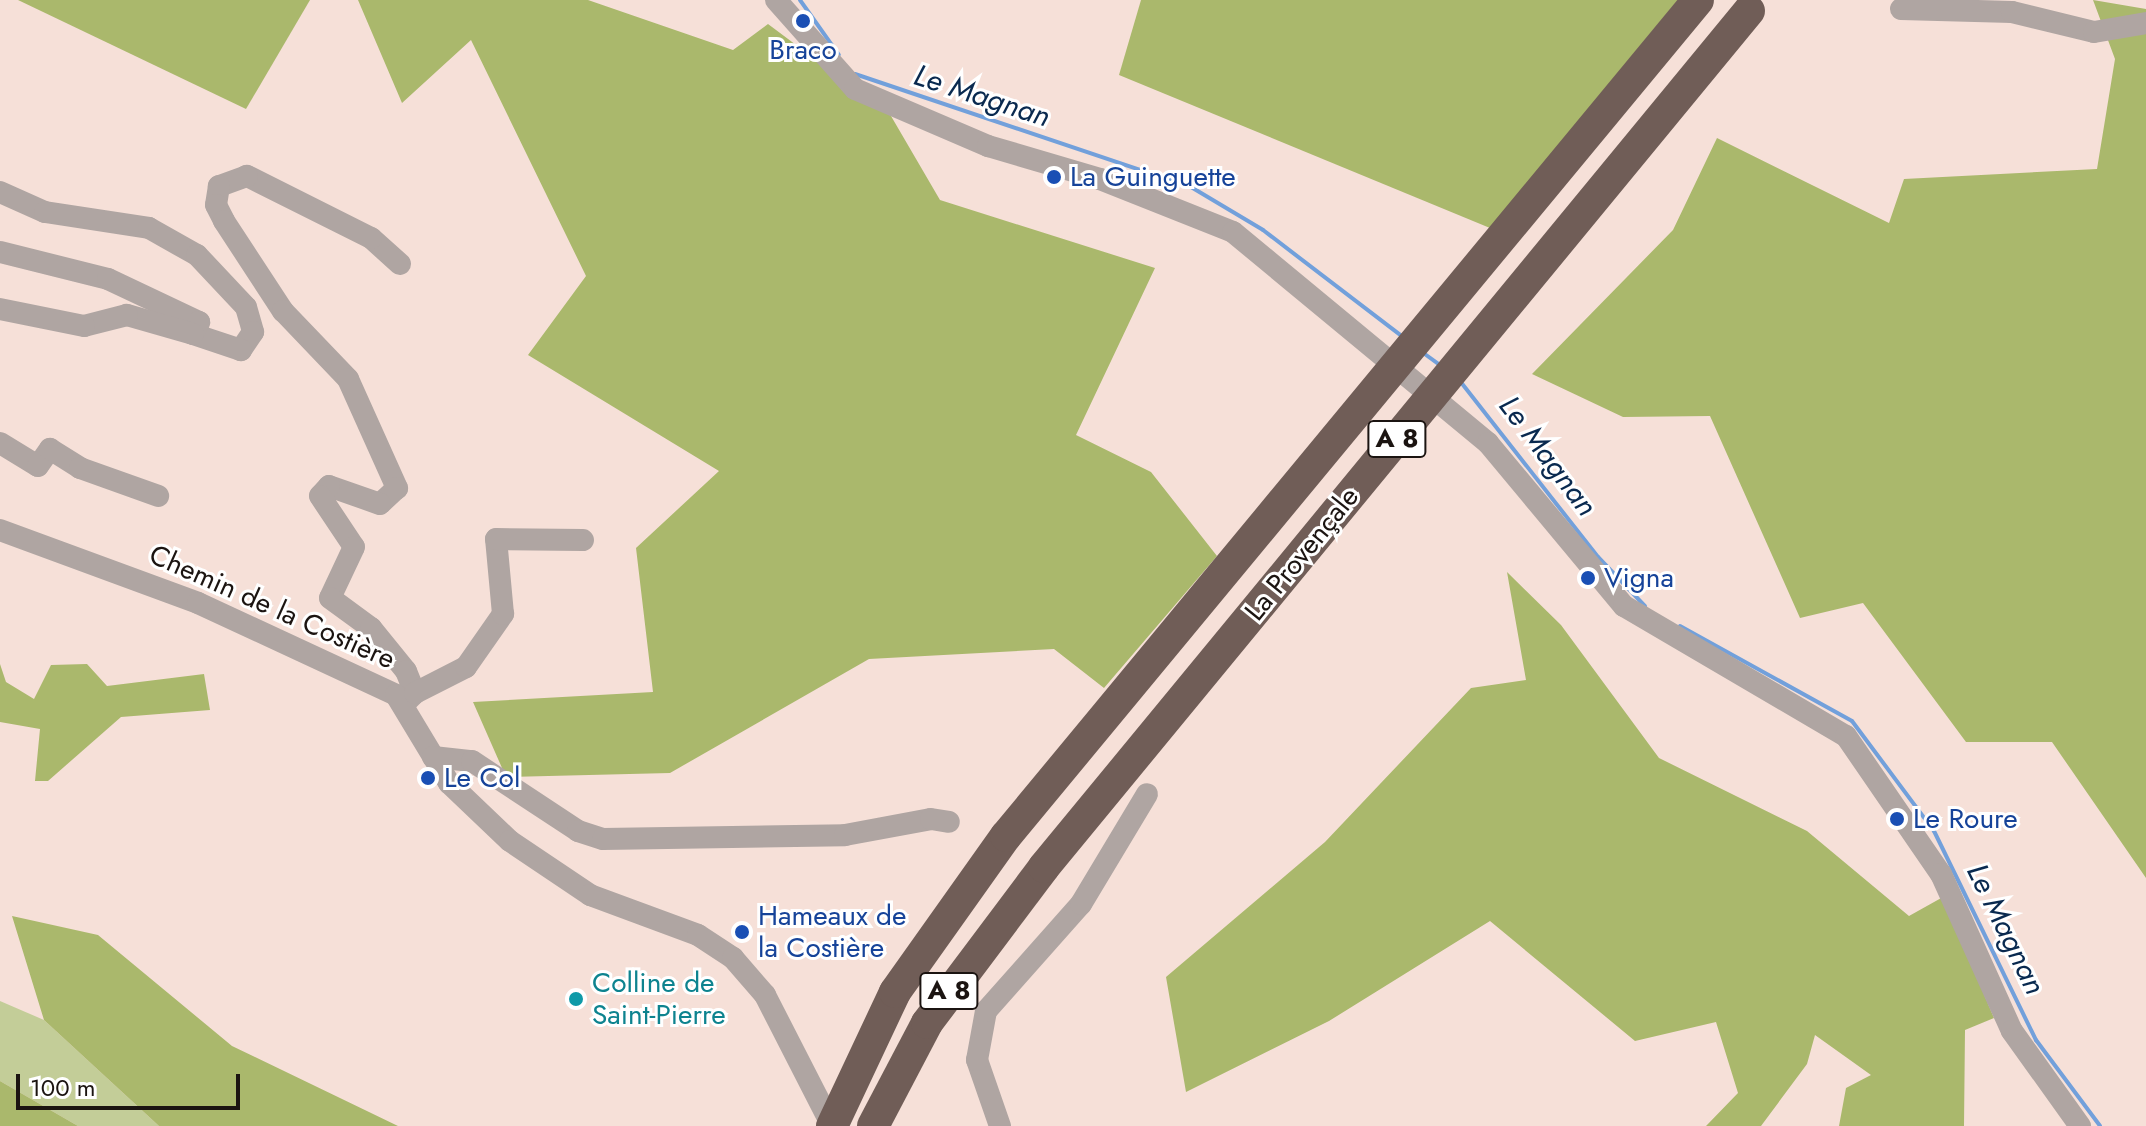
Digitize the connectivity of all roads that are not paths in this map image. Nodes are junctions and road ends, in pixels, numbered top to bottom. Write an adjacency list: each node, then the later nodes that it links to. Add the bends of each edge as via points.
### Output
1 (776, 0): 24 (street, via 855,89 988,146 1143,194 1233,232 1488,443 1624,606 1846,736 1941,874 2012,1031)
2 (1698, 0): 21 (highway, La Provençale / A 8, bridge, via 1006,836 895,992)
3 (1754, 5): 22 (highway, La Provençale / A 8, bridge, via 1044,867 927,1023)
4 (1901, 9): 5 (street, via 2012,12 2094,32)
5 (2146, 23)
6 (0, 176): 8 (street)
7 (0, 192): 8 (street)
8 (45, 212): 12 (street, via 149,228 197,255 246,307 253,332 241,350)
9 (0, 252): 12 (street, via 155,298 199,322)
10 (400, 264): 17 (street, via 371,238 247,176 219,186 216,205 224,221 283,311 348,379 397,488 380,504 329,486 320,496 354,547 330,598 384,642)
11 (0, 309): 12 (street, via 84,326 127,315)
12 (193, 334)
13 (0, 443): 14 (street, via 38,466 50,449 80,468)
14 (158, 496)
15 (0, 530): 17 (street, Chemin de la Costière, via 198,603)
16 (583, 540): 17 (street, via 539,545 501,535 495,549 503,614 466,667)
17 (410, 698): 18 (street, Chemin de la Costière)
18 (433, 757): 20 (street, via 472,761 578,831 603,839 845,835 931,819); 21 (street, Chemin de la Costière, via 471,807 566,882 698,935 733,958 765,995)
19 (1147, 794): 23 (street, via 1081,904 986,1011 977,1060)
20 (949, 822)
21 (832, 1126)
22 (873, 1126)
23 (1000, 1126)
24 (2080, 1126)

